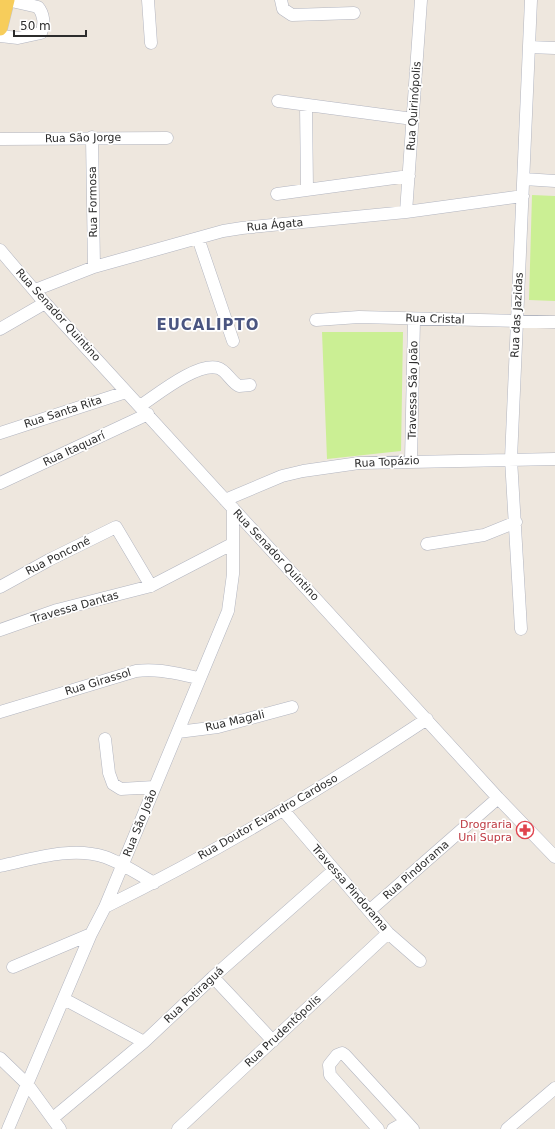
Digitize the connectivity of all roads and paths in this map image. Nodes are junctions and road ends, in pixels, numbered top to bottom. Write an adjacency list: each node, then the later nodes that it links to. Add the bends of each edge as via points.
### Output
1 (7, 0): 7 (main road); 8 (street, via 38,7 44,28 41,33 25,38)
2 (148, 0): 9 (street)
3 (281, 0): 6 (street, via 283,9 292,15)
4 (421, 0): 14 (street, Rua Quirinópolis)
5 (531, 0): 10 (street, Rua das Jazidas)
6 (354, 13)
7 (0, 28)
8 (0, 36)
9 (151, 43)
10 (529, 47): 11 (street); 19 (street, Rua das Jazidas)
11 (555, 48)
12 (278, 101): 13 (street)
13 (306, 105): 14 (street); 21 (street)
14 (413, 119): 18 (street, Rua Quirinópolis)
15 (92, 137): 16 (street, Rua São Jorge); 17 (street, Rua São Jorge); 27 (street, Rua Formosa)
16 (167, 138)
17 (0, 139)
18 (410, 176): 21 (street); 24 (street, Rua Quirinópolis)
19 (524, 179): 20 (street); 23 (street, Rua das Jazidas)
20 (555, 181)
21 (307, 189): 22 (street)
22 (277, 194)
23 (523, 196): 24 (street, Rua Ágata); 32 (street, Rua das Jazidas)
24 (406, 212): 25 (street, Rua Ágata, via 242,228)
25 (198, 238): 27 (street, Rua Ágata); 35 (street)
26 (0, 250): 28 (street, Rua Senador Quintino)
27 (94, 267): 28 (street, Rua Ágata)
28 (36, 290): 29 (street, Rua Senador Quintino)
29 (45, 303): 34 (street); 37 (street, Rua Senador Quintino)
30 (414, 319): 31 (street, Rua Cristal, via 359,317); 32 (street, Rua Cristal); 42 (street, Travessa São João)
31 (316, 320)
32 (516, 322): 33 (street, Rua Cristal); 40 (street, Rua das Jazidas)
33 (555, 322)
34 (0, 329)
35 (232, 341)
36 (250, 385): 38 (street, Rua Itaquarí, via 239,386 221,369 205,368 182,378)
37 (126, 392): 38 (street, Rua Senador Quintino); 39 (street, Rua Santa Rita)
38 (144, 410): 43 (street, Rua Itaquarí); 44 (street, Rua Senador Quintino)
39 (0, 433)
40 (511, 459): 41 (street, Rua Topázio); 42 (street, Rua Topázio); 45 (street, Rua das Jazidas)
41 (555, 459)
42 (411, 461): 44 (street, Rua Topázio, via 359,463 303,470 264,482)
43 (0, 483)
44 (229, 504): 46 (street, Rua São João); 55 (street, Rua Senador Quintino)
45 (516, 522): 47 (street, via 484,535); 50 (street, Rua das Jazidas)
46 (232, 544): 48 (street, Travessa Dantas); 52 (street, Rua São João, via 234,574 228,611)
47 (427, 544)
48 (151, 586): 49 (street, Rua Ponconé, via 116,527); 51 (street, Travessa Dantas, via 57,610)
49 (0, 587)
50 (521, 629)
51 (0, 630)
52 (199, 678): 54 (street, Rua Girassol, via 161,670 136,671); 56 (street, Rua São João)
53 (292, 707): 56 (street, Rua Magali, via 218,727)
54 (0, 712)
55 (427, 719): 59 (street, Rua Senador Quintino); 60 (street, Rua Doutor Evandro Cardoso)
56 (178, 732): 58 (street, Rua São João)
57 (106, 739): 58 (street, via 109,773 113,784 121,789)
58 (154, 787): 63 (street, Rua São João)
59 (498, 798): 61 (street, Rua Senador Quintino); 67 (street, Rua Pindorama)
60 (284, 811): 64 (street, Travessa Pindorama); 65 (street, Rua Doutor Evandro Cardoso)
61 (555, 857)
62 (0, 866): 63 (street, via 74,853 88,853)
63 (122, 866): 65 (street); 66 (street, Rua São João)
64 (333, 871): 67 (street, Travessa Pindorama); 72 (street, Rua Potiraguá)
65 (154, 883): 66 (street, Rua Doutor Evandro Cardoso)
66 (105, 907): 69 (street, Rua São João)
67 (369, 911): 68 (street, Travessa Pindorama)
68 (388, 933): 70 (street, Travessa Pindorama); 74 (street, Rua Prudentôpolis)
69 (91, 934): 71 (street); 73 (street, Rua São João)
70 (420, 961)
71 (13, 967)
72 (213, 977): 74 (street); 75 (street, Rua Potiraguá)
73 (64, 999): 75 (street); 77 (street, Rua São João)
74 (273, 1041): 83 (street, Rua Prudentôpolis)
75 (144, 1042): 79 (street, Rua Potiraguá)
76 (0, 1058): 77 (street)
77 (28, 1085): 79 (street); 81 (street, Rua São João)
78 (555, 1088): 86 (street)
79 (53, 1118): 82 (street)
80 (409, 1126): 84 (street, via 345,1054 337,1054 329,1065 329,1072); 85 (street)
81 (8, 1129)
82 (60, 1129)
83 (178, 1129)
84 (378, 1129)
85 (393, 1129)
86 (507, 1129)

